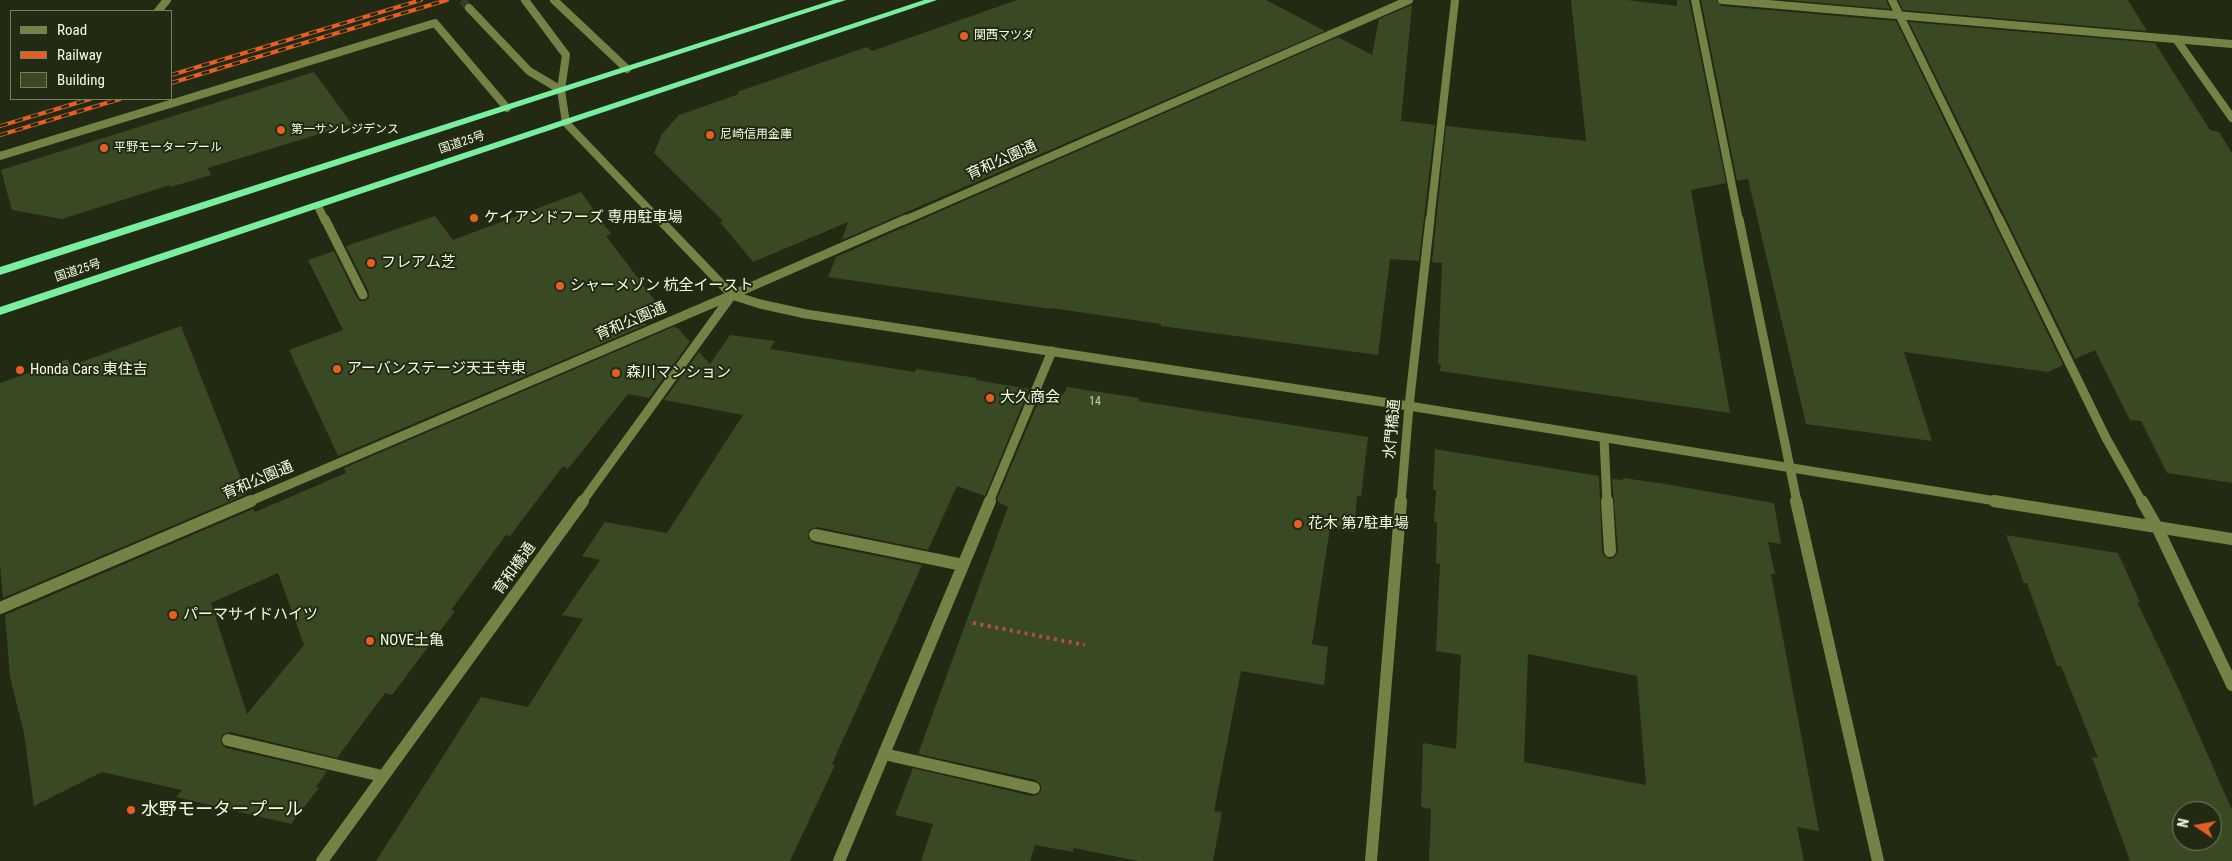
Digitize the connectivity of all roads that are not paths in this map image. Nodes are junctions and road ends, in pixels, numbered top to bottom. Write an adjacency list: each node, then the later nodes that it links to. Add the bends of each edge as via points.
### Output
1 (525, 0): 15 (street, via 566,55)
2 (554, 0): 14 (street)
3 (842, 0): 14 (highway, 国道25号)
4 (933, 0): 18 (highway, 国道25号)
5 (1409, 0): 23 (street, 育和公園通)
6 (1455, 0): 26 (street, 水門橋通)
7 (1695, 0): 28 (street)
8 (1722, 0): 11 (street)
9 (1892, 0): 11 (street)
10 (469, 8): 15 (street, via 529,71)
11 (1900, 16): 12 (street); 29 (street, via 2106,438)
12 (2176, 39): 13 (street); 17 (street)
13 (2232, 44)
14 (627, 69): 15 (highway, 国道25号)
15 (561, 90): 16 (highway, 国道25号); 18 (street)
16 (506, 108): 19 (street, via 435,23); 21 (highway, 国道25号)
17 (2232, 118)
18 (566, 123): 20 (highway, 国道25号); 23 (street)
19 (0, 156)
20 (318, 206): 22 (street); 24 (highway, 国道25号)
21 (0, 271)
22 (363, 295)
23 (732, 295): 25 (street, via 806,314); 34 (street, 育和公園通); 38 (street, 育和橋通)
24 (0, 311)
25 (1052, 351): 26 (street); 33 (street)
26 (1409, 406): 27 (street); 42 (street, 水門橋通)
27 (1604, 438): 28 (street); 32 (street)
28 (1789, 468): 29 (street); 43 (street)
29 (2158, 528): 31 (street); 35 (street)
30 (815, 535): 33 (street)
31 (2232, 540)
32 (1610, 551)
33 (963, 565): 37 (street)
34 (0, 608)
35 (2232, 685)
36 (228, 740): 38 (street)
37 (884, 754): 39 (street); 41 (street)
38 (382, 776): 40 (street, 育和橋通)
39 (1034, 788)
40 (322, 861)
41 (839, 861)
42 (1371, 861)
43 (1878, 861)

